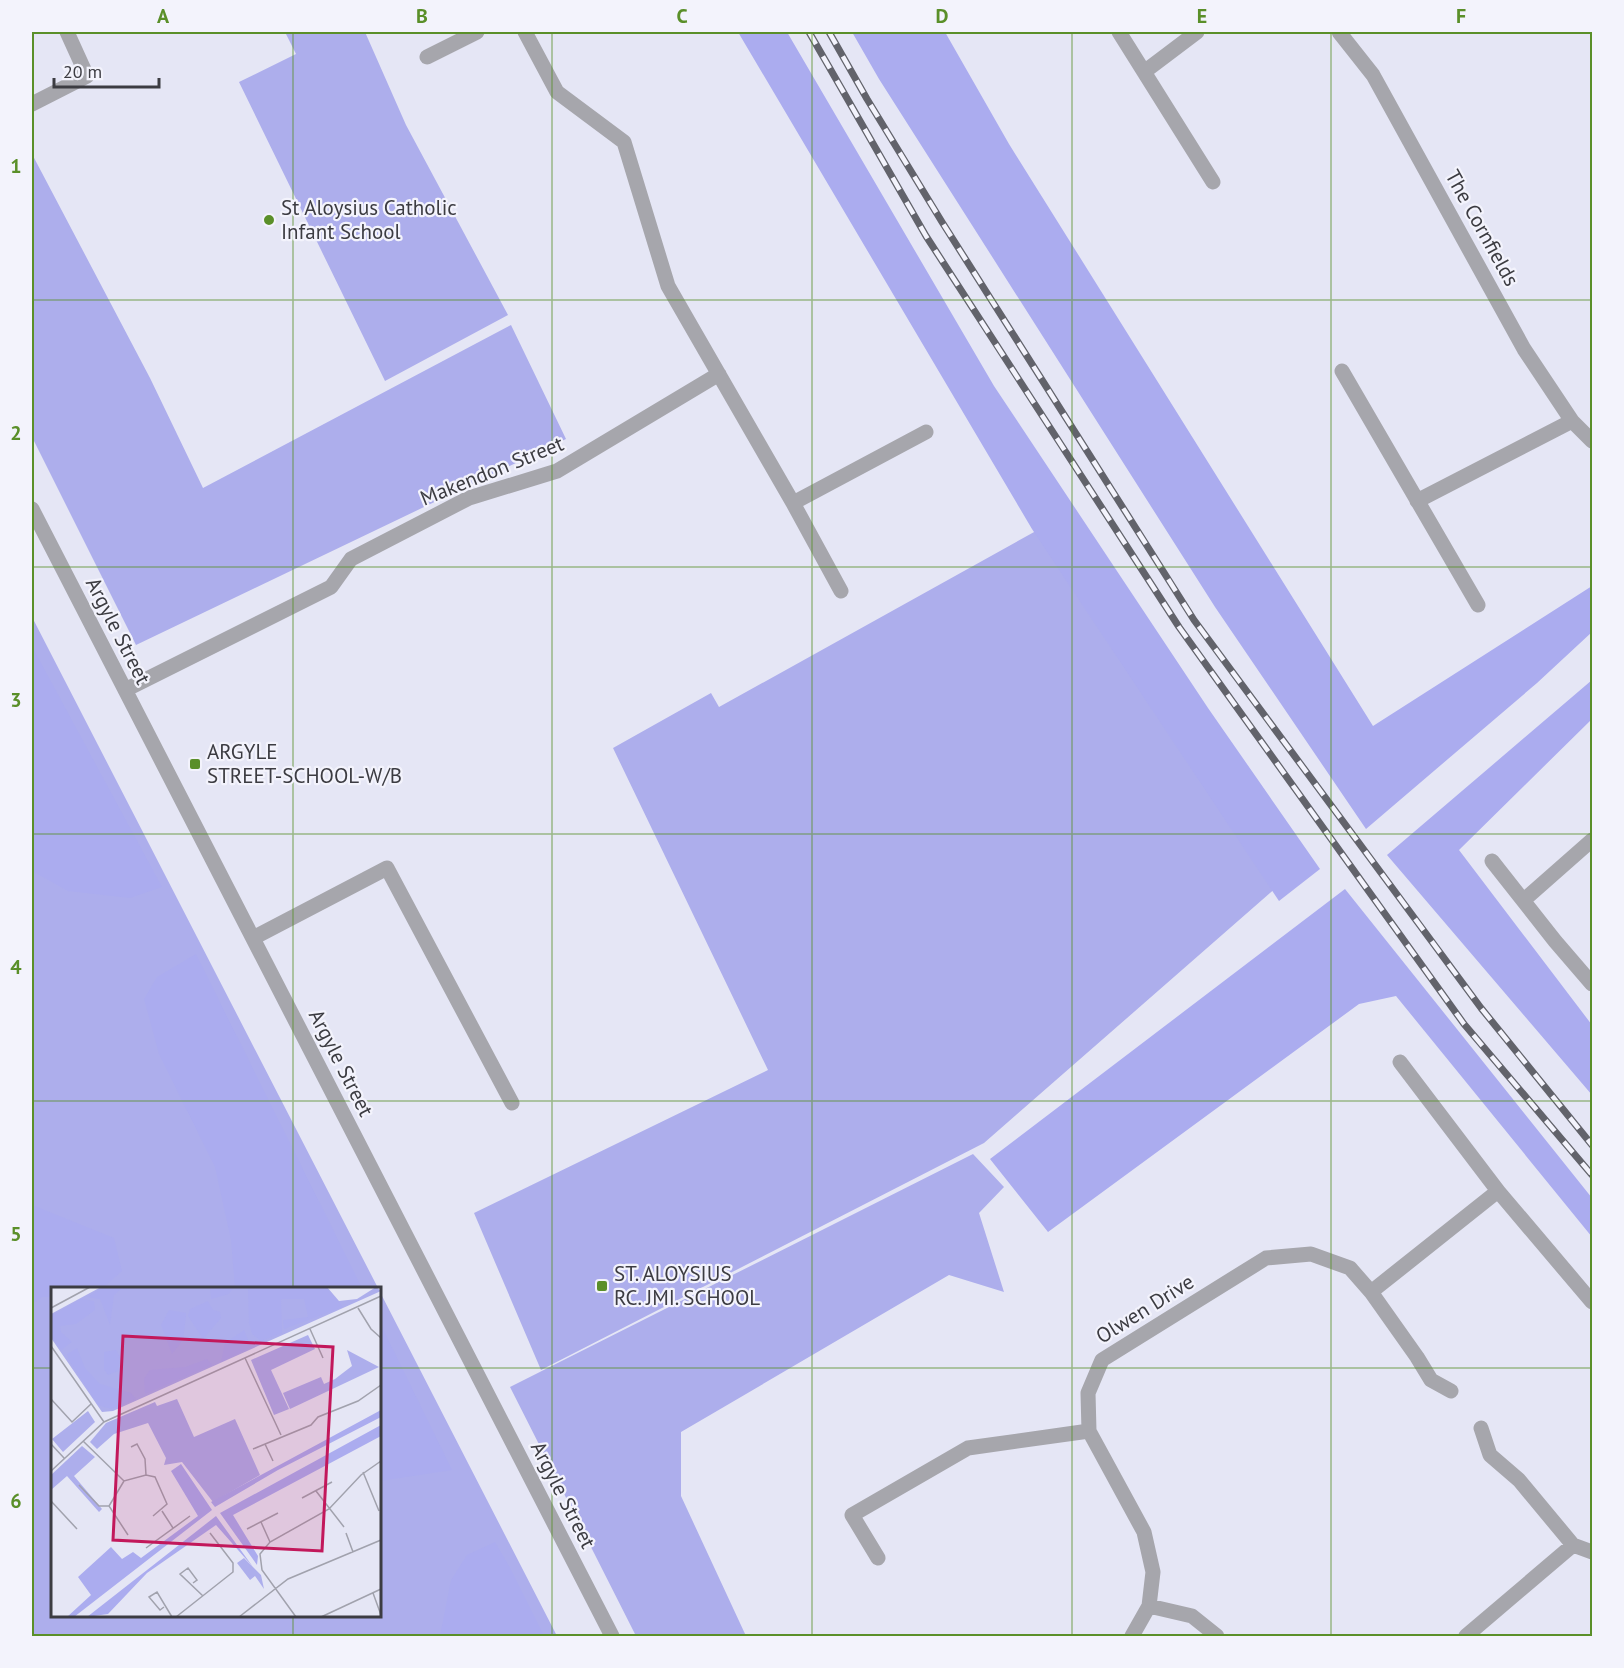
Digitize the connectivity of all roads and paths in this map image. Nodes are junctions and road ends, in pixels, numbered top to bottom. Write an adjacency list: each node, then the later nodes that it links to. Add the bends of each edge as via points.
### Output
1 (67, 32): 9 (street, via 87,76)
2 (477, 32): 7 (street)
3 (525, 32): 12 (street, via 557,92 624,142 668,286)
4 (1119, 32): 8 (street)
5 (1197, 32): 8 (street)
6 (1340, 32): 13 (street, The Cornfields, via 1373,75 1524,349)
7 (428, 57)
8 (1144, 72): 10 (street)
9 (32, 104)
10 (1213, 182)
11 (1342, 371): 16 (street)
12 (719, 374): 17 (street); 21 (street, Makendon Street, via 557,471 469,498 351,559 331,587)
13 (1572, 421): 15 (street, The Cornfields); 16 (street)
14 (926, 432): 17 (street)
15 (1593, 441)
16 (1417, 501): 20 (street)
17 (793, 503): 19 (street)
18 (32, 509): 21 (street, Argyle Street)
19 (841, 591)
20 (1478, 605)
21 (125, 690): 25 (street, Argyle Street)
22 (1593, 840): 24 (street)
23 (1492, 861): 24 (street)
24 (1524, 900): 26 (street)
25 (253, 938): 28 (street, via 387,868); 39 (street, Argyle Street)
26 (1593, 984)
27 (1400, 1062): 29 (street)
28 (512, 1102)
29 (1498, 1191): 30 (street); 31 (street)
30 (1371, 1292): 32 (street, Olwen Drive, via 1431,1380); 34 (street, Olwen Drive, via 1350,1268 1311,1254 1266,1258 1102,1360 1088,1393)
31 (1593, 1302)
32 (1450, 1391)
33 (1480, 1428): 35 (street, via 1490,1455 1520,1480)
34 (1089, 1431): 37 (street, via 968,1448 852,1515); 38 (street, Olwen Drive, via 1143,1532 1153,1572)
35 (1573, 1545): 36 (street); 42 (street)
36 (1593, 1552)
37 (878, 1558)
38 (1149, 1606): 40 (street, Olwen Drive); 41 (street, via 1192,1616)
39 (612, 1636)
40 (1132, 1636)
41 (1217, 1636)
42 (1466, 1636)

